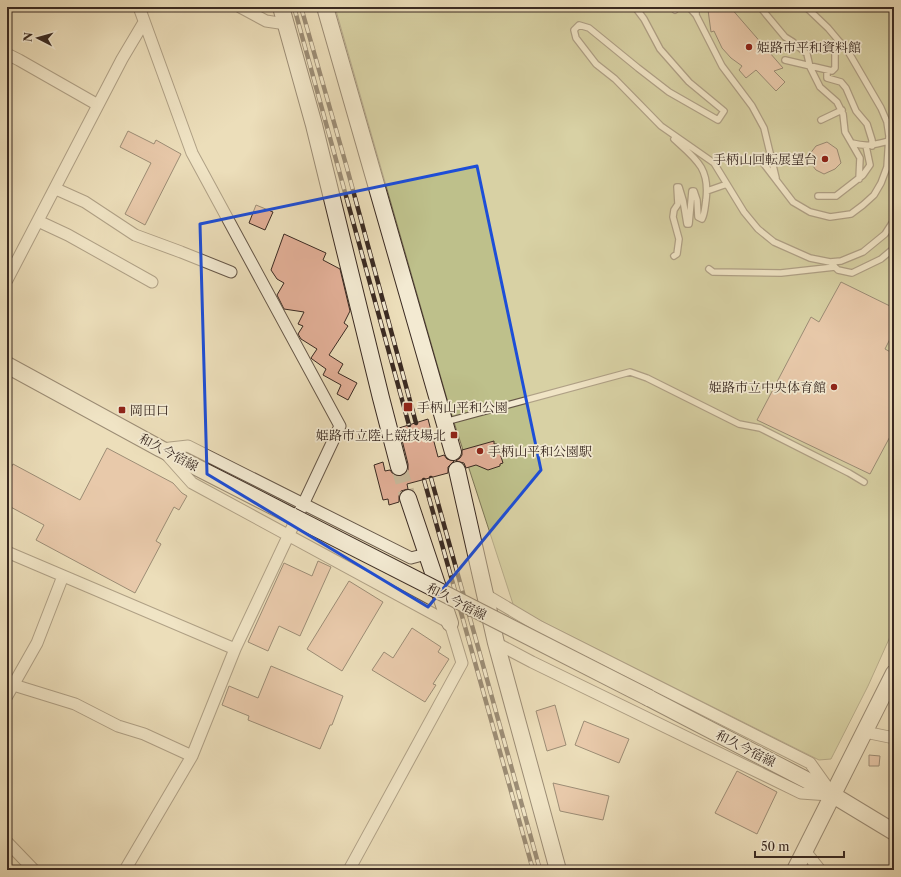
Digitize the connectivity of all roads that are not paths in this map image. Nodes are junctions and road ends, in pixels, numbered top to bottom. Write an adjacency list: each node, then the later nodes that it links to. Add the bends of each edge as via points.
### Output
1 (139, 7): 11 (street)
2 (240, 7): 12 (street, via 266,21)
3 (281, 7): 12 (street)
4 (325, 7): 45 (street)
5 (635, 7): 23 (lane, via 660,50 689,82 724,111 718,120 669,92 589,28 579,25 574,30 576,38 596,64 615,79)
6 (689, 7): 10 (lane)
7 (696, 7): 10 (lane)
8 (760, 7): 16 (lane, via 785,37 807,54)
9 (806, 7): 13 (lane)
10 (696, 15): 29 (lane, via 722,66 752,106 764,128)
11 (144, 22): 18 (street); 52 (street, via 192,153 340,426)
12 (286, 24): 48 (street, via 314,124)
13 (840, 42): 17 (lane, via 835,49 835,68); 21 (lane, via 863,74)
14 (7, 54): 18 (street)
15 (785, 60): 16 (lane)
16 (810, 67): 17 (lane); 19 (lane, via 820,87)
17 (827, 71): 26 (lane, via 828,78 841,82 846,88 856,111 867,124 872,140)
18 (98, 105): 31 (street)
19 (842, 110): 20 (lane); 25 (lane, via 845,132)
20 (821, 120)
21 (887, 122): 22 (lane); 24 (lane)
22 (894, 124)
23 (661, 126): 30 (lane, via 714,163); 32 (lane, via 701,166 707,180)
24 (889, 141): 26 (lane); 29 (lane, via 887,167 882,183 874,195 851,214 830,217 810,212 793,202)
25 (852, 143): 26 (lane); 28 (lane, via 860,158)
26 (869, 146): 28 (lane, via 870,165)
27 (760, 159): 29 (lane)
28 (859, 179): 33 (lane, via 835,196)
29 (777, 180)
30 (727, 184): 32 (lane); 38 (lane, via 744,212 758,229 774,242 810,258)
31 (56, 189): 35 (street); 41 (street, via 85,202 135,235)
32 (707, 191): 37 (lane, via 702,219 698,218 697,200 692,191 687,224 683,200 677,187 678,204 673,217 679,239 677,254)
33 (818, 196)
34 (894, 220): 38 (lane, via 885,234 863,252)
35 (38, 221): 42 (street); 43 (street)
36 (894, 248): 39 (lane, via 881,259 852,273)
37 (674, 256)
38 (830, 262): 39 (lane)
39 (835, 267): 40 (lane, via 781,273)
40 (709, 270)
41 (231, 272)
42 (7, 280)
43 (152, 282)
44 (7, 365): 46 (street, 和久今宿線)
45 (448, 421): 47 (street); 50 (lane, via 630,372 739,424 760,428)
46 (161, 449): 52 (street, via 188,446); 53 (street, via 192,483); 67 (street, 和久今宿線, bridge)
47 (453, 452)
48 (399, 467)
49 (457, 470): 57 (street)
50 (864, 482)
51 (408, 498): 55 (street)
52 (303, 504): 53 (street); 55 (street, via 411,558)
53 (288, 536): 58 (street); 60 (street)
54 (7, 552): 56 (street)
55 (426, 554): 58 (street)
56 (63, 576): 60 (street); 62 (street, via 37,643)
57 (486, 595): 59 (street); 67 (street, via 540,627 810,763)
58 (450, 623): 73 (street, via 462,663)
59 (496, 643): 67 (street, via 801,793); 74 (street)
60 (235, 649): 66 (street)
61 (894, 673): 64 (street)
62 (10, 684): 63 (street); 66 (street, via 75,704 118,726 144,734)
63 (7, 696)
64 (865, 732): 65 (street); 67 (street)
65 (894, 738)
66 (192, 756): 72 (street)
67 (834, 795): 68 (street, 和久今宿線); 70 (street)
68 (894, 832)
69 (7, 842): 71 (street)
70 (805, 851): 75 (street); 76 (street)
71 (34, 870)
72 (125, 870)
73 (349, 870)
74 (558, 870)
75 (795, 870)
76 (820, 870)

